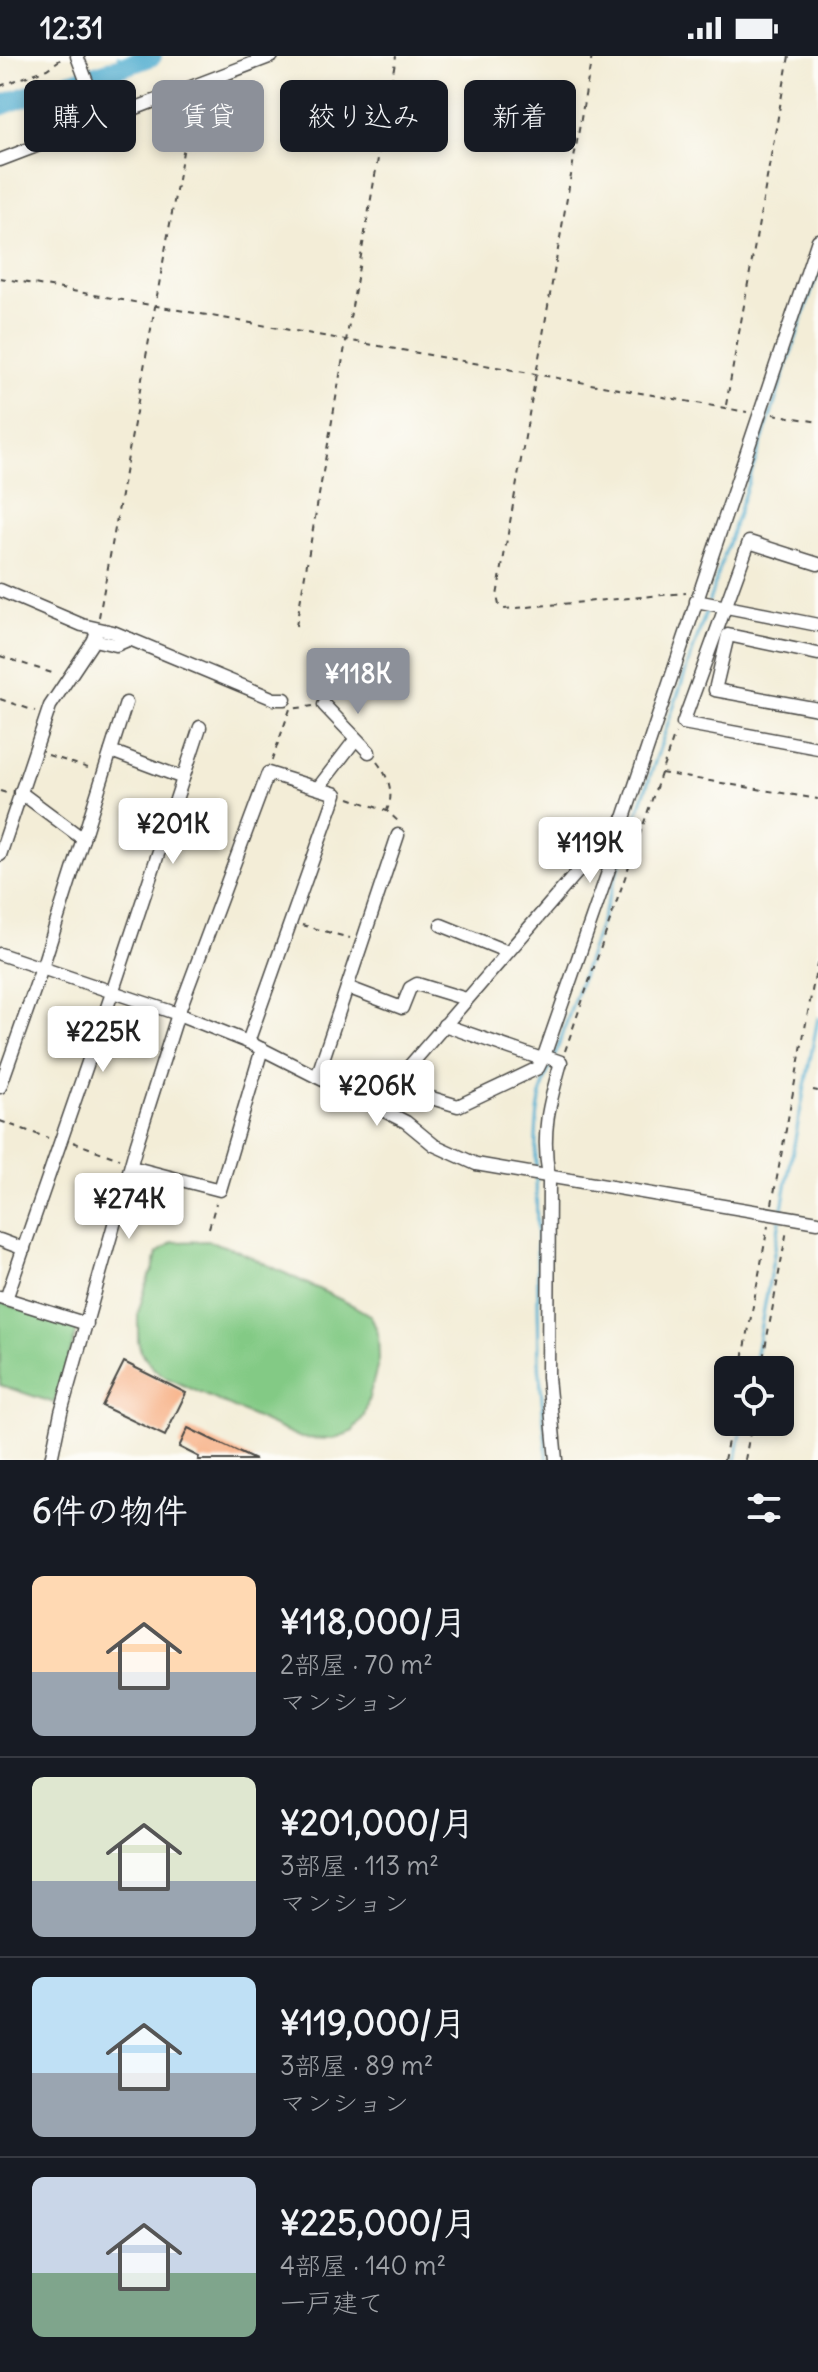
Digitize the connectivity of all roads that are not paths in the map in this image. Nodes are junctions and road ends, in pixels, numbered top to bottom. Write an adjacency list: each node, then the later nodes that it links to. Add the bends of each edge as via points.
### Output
1 (272, 56): 4 (street)
2 (78, 57): 3 (street)
3 (86, 80)
4 (136, 105)
5 (24, 150): 6 (street)
6 (0, 160)
7 (818, 240): 10 (street)
8 (818, 564): 11 (street, via 749,542)
9 (0, 590): 13 (street)
10 (697, 597): 11 (street); 27 (street)
11 (724, 607): 12 (street); 21 (street, via 684,722)
12 (818, 625)
13 (95, 635): 15 (street, via 116,645 130,639 259,694); 26 (street, via 47,715)
14 (818, 654): 18 (street, via 728,635 715,690)
15 (285, 699)
16 (126, 703): 22 (street)
17 (324, 705): 20 (street)
18 (818, 709)
19 (200, 727): 24 (street)
20 (355, 740): 23 (street); 25 (street)
21 (818, 748)
22 (111, 751): 24 (street); 29 (street)
23 (369, 752)
24 (183, 778): 36 (street)
25 (318, 788): 38 (street, via 268,773); 40 (street, via 336,794)
26 (20, 792): 29 (street); 30 (street)
27 (624, 818): 32 (street); 42 (street)
28 (398, 835): 35 (street)
29 (83, 839): 34 (street)
30 (0, 855)
31 (441, 925): 32 (street)
32 (508, 952): 37 (street)
33 (0, 954): 34 (street)
34 (42, 968): 36 (street); 45 (street)
35 (347, 987): 37 (street, via 402,1008 417,984); 43 (street)
36 (112, 993): 38 (street); 51 (street)
37 (466, 999): 39 (street)
38 (178, 1014): 40 (street); 47 (street)
39 (444, 1025): 42 (street); 44 (street)
40 (248, 1042): 41 (street)
41 (262, 1049): 43 (street); 47 (street, via 220,1190)
42 (544, 1056): 44 (street, via 538,1068 458,1106); 48 (street, via 561,1062 546,1114)
43 (317, 1077): 46 (street)
44 (392, 1086): 46 (street)
45 (0, 1087)
46 (375, 1106): 48 (street, via 434,1145 476,1164)
47 (131, 1166): 53 (street)
48 (549, 1177): 49 (street); 55 (street, via 548,1377)
49 (818, 1222)
50 (0, 1240): 51 (street)
51 (24, 1249): 52 (street)
52 (3, 1298): 53 (street)
53 (87, 1324): 54 (street)
54 (51, 1460)
55 (556, 1460)

